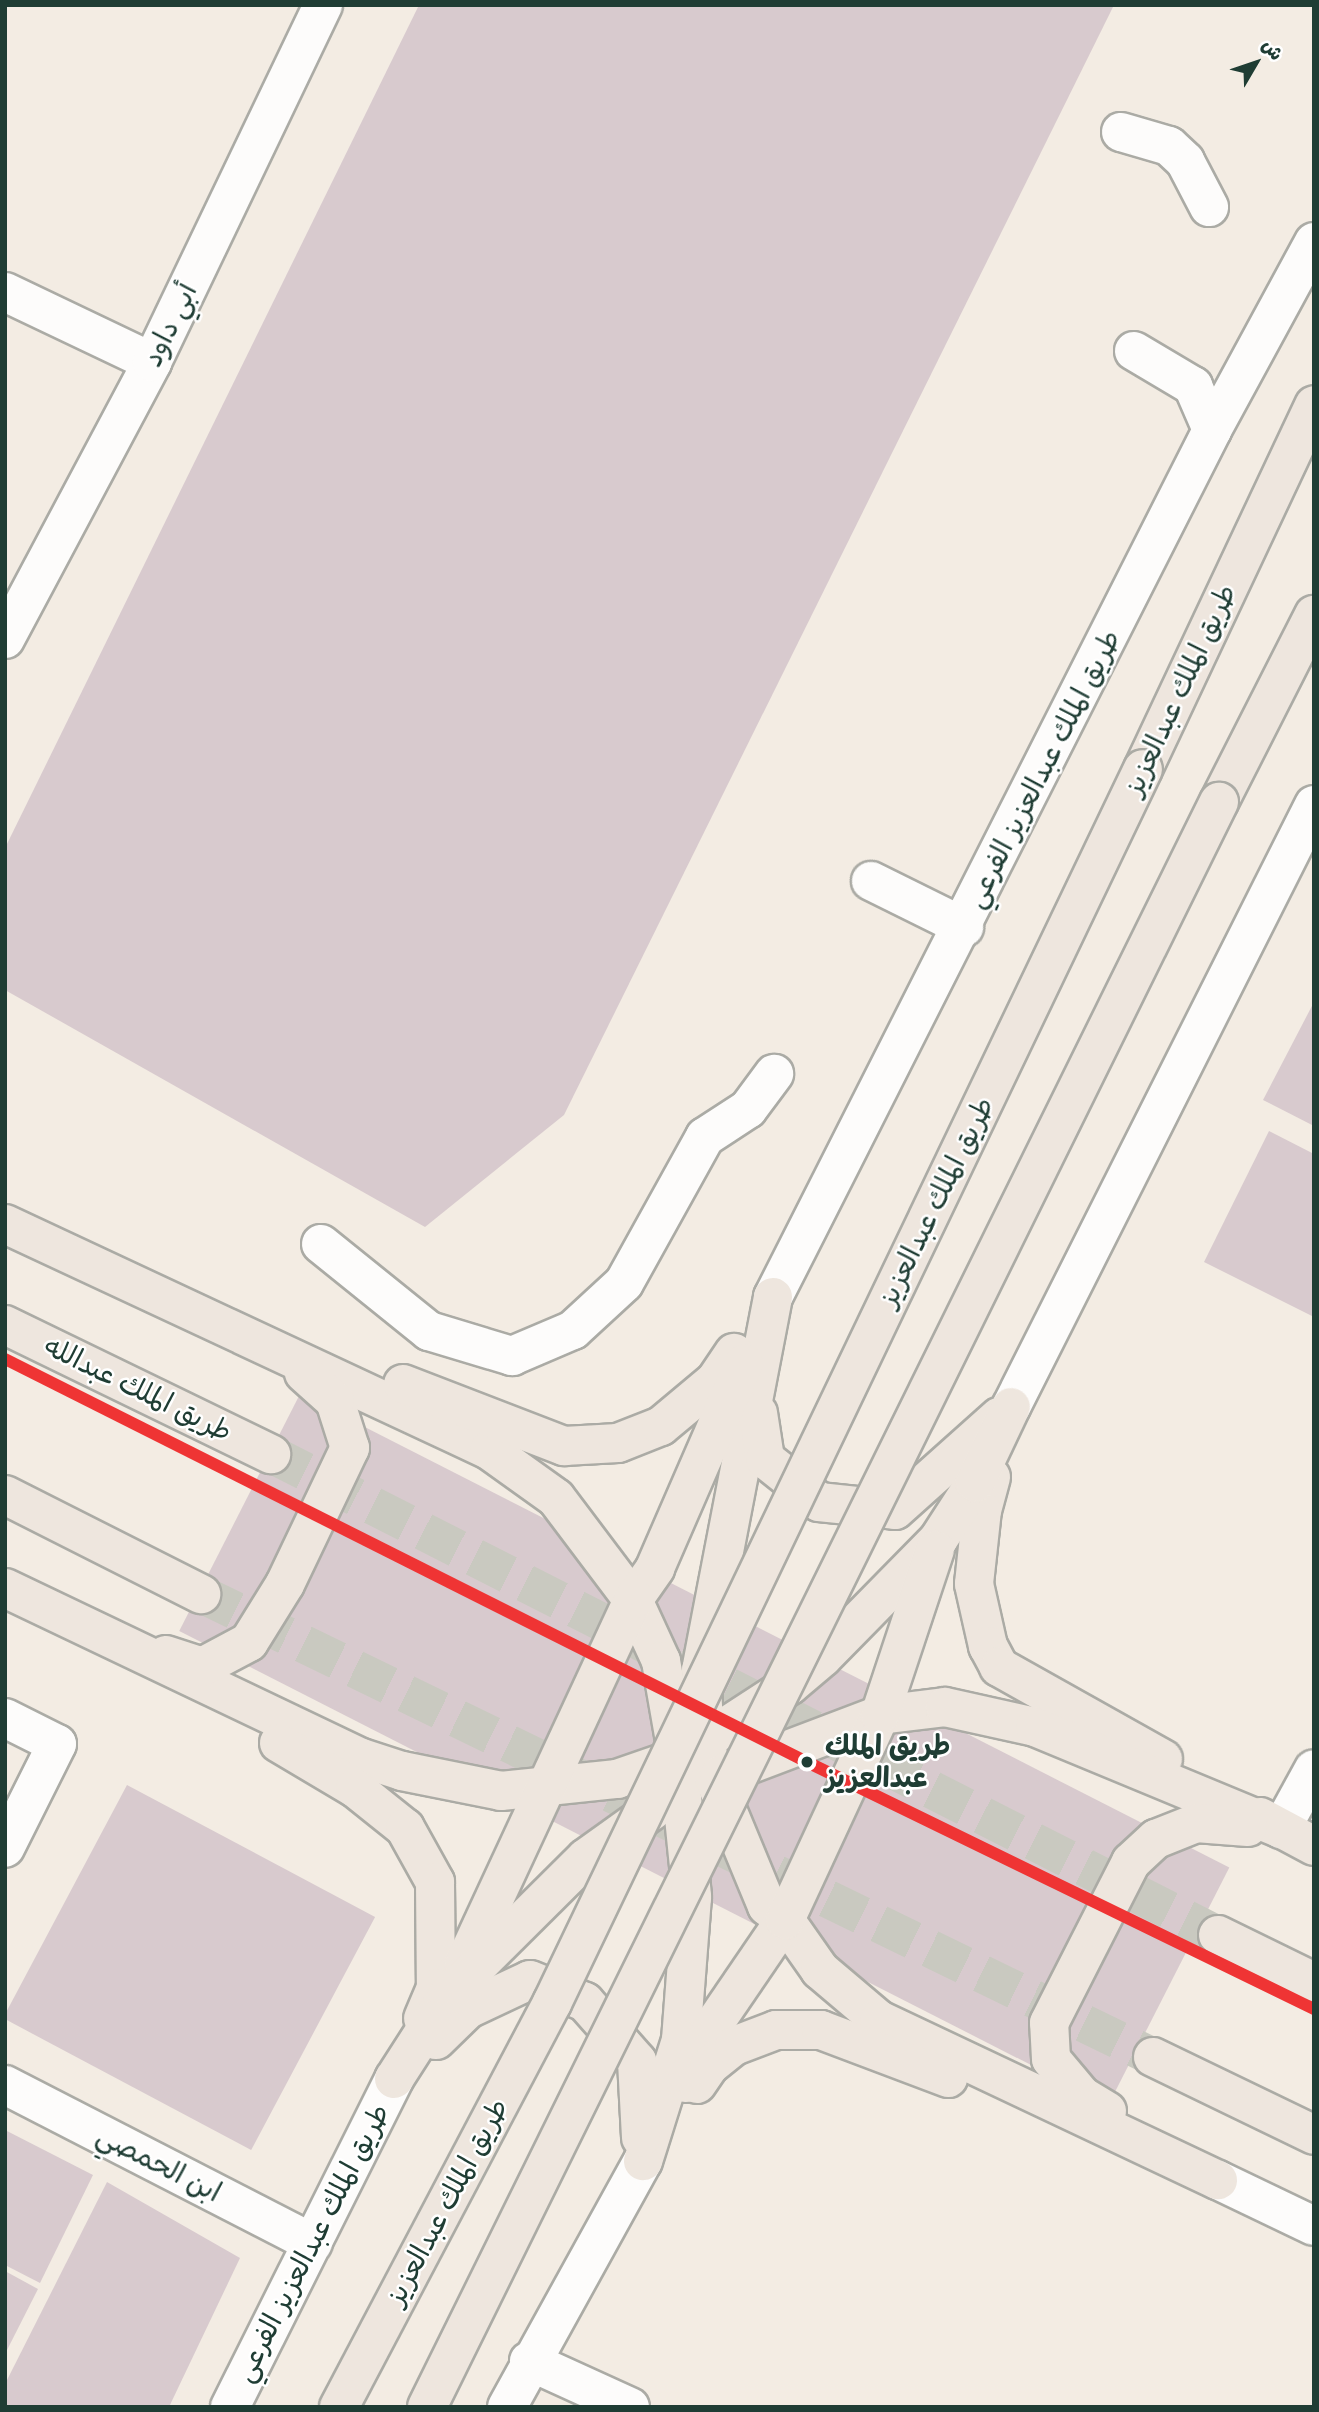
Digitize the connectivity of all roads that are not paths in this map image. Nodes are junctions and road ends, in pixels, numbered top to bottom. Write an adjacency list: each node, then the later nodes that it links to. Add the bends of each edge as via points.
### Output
1 (323, 5): 7 (street, أبي داود)
2 (1121, 132): 3 (street, via 1169,146 1185,161)
3 (1209, 207)
4 (1314, 242): 9 (street, طريق الملك عبدالعزيز الفرعي)
5 (5, 292): 7 (street)
6 (1134, 351): 9 (street, via 1193,386)
7 (152, 362): 11 (street, أبي داود)
8 (1314, 405): 50 (main road, طريق الملك عبدالعزيز, bridge, via 552,2003)
9 (1212, 430): 14 (street, طريق الملك عبدالعزيز الفرعي)
10 (1314, 615): 51 (main road, bridge)
11 (5, 639)
12 (1311, 818): 21 (street)
13 (871, 881): 14 (street)
14 (964, 927): 19 (street, طريق الملك عبدالعزيز الفرعي)
15 (774, 1074): 17 (street, via 748,1109 705,1137 624,1283 573,1330 512,1356 429,1331)
16 (5, 1224): 18 (main road)
17 (321, 1244)
18 (113, 1273): 19 (main road, via 564,1446 618,1443 661,1426 715,1381); 27 (main road, via 489,1450 556,1498); 28 (main road, via 307,1374 335,1401 350,1448 285,1584 249,1642 202,1667)
19 (773, 1297): 21 (main road, via 757,1427 765,1460 819,1502 895,1510); 27 (main road, via 655,1568); 31 (main road, via 701,1670)
20 (5, 1325): 22 (main road, طريق الملك عبدالله)
21 (1011, 1407): 24 (main road, via 975,1483); 34 (main road, via 982,1510 974,1584 988,1646 999,1667)
22 (271, 1454)
23 (5, 1495): 26 (main road)
24 (939, 1540): 29 (main road); 31 (main road, via 815,1664)
25 (5, 1588): 28 (main road)
26 (201, 1594)
27 (633, 1600): 31 (main road, via 661,1661); 33 (main road)
28 (97, 1634): 33 (main road, via 375,1762 501,1791); 41 (main road, via 355,1788 405,1828 435,1882 436,1988)
29 (880, 1715): 31 (main road); 34 (main road, via 945,1707 1035,1727); 36 (main road)
30 (5, 1718): 35 (street, via 57,1744)
31 (695, 1768): 33 (main road); 36 (main road, via 766,1906); 39 (main road, via 586,1858); 44 (main road, via 692,1897 681,2040)
32 (1314, 1769): 34 (street)
33 (549, 1788): 39 (main road)
34 (1298, 1838): 45 (main road, via 1196,1824 1156,1839 1131,1862 1049,2023 1051,2059 1082,2096)
35 (5, 1849)
36 (785, 1920): 44 (main road, via 713,2024); 45 (main road, via 820,1970 879,2020)
37 (1218, 1935): 38 (main road)
38 (1314, 1982)
39 (448, 1995): 41 (main road)
40 (1153, 2057): 43 (main road)
41 (394, 2079): 44 (main road, via 468,2009 530,1980 585,2002 636,2061); 47 (street, طريق الملك عبدالعزيز الفرعي)
42 (5, 2085): 47 (street, ابن الحمصي)
43 (1314, 2135)
44 (643, 2161): 45 (main road, via 709,2066 734,2046 776,2029 821,2030); 48 (street)
45 (1218, 2180): 46 (street)
46 (1314, 2226)
47 (313, 2243): 49 (street, طريق الملك عبدالعزيز الفرعي)
48 (529, 2361): 52 (street); 53 (street)
49 (230, 2407)
50 (339, 2407)
51 (427, 2407)
52 (507, 2407)
53 (630, 2407)

